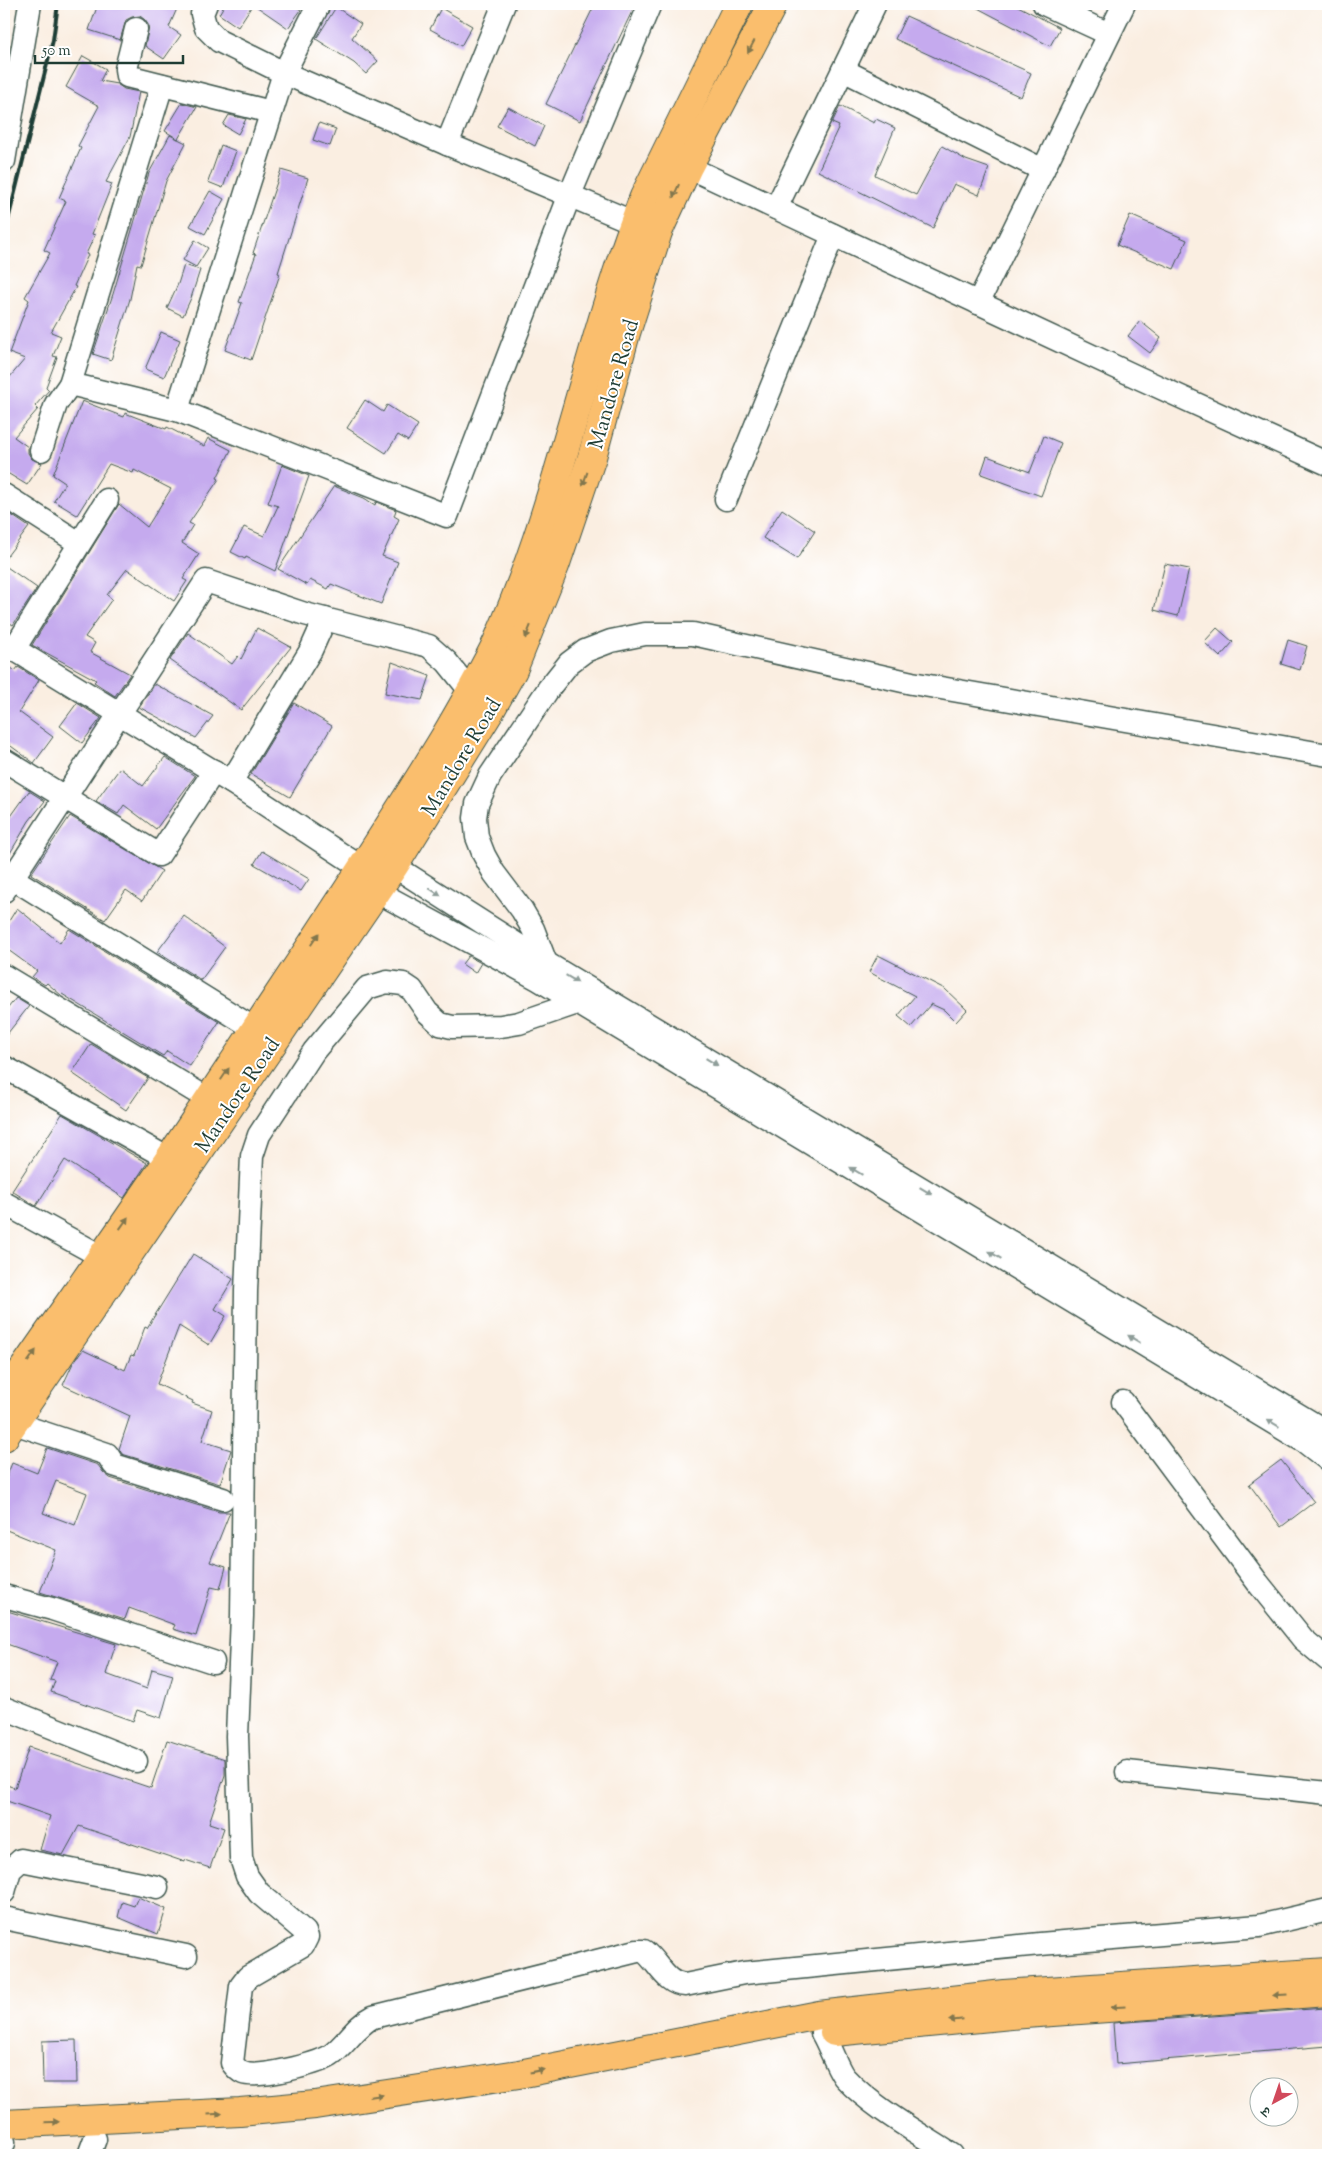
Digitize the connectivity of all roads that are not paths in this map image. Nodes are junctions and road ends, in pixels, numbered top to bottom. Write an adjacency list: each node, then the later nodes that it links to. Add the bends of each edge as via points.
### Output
1 (30, 4): 18 (street)
2 (206, 4): 14 (street, via 202,14 206,28 219,41)
3 (319, 4): 14 (street)
4 (504, 4): 17 (street)
5 (650, 4): 21 (street)
6 (739, 4): 23 (highway, Mandore Road, via 644,197)
7 (773, 4): 19 (highway, Mandore Road, one-way to 19)
8 (875, 4): 13 (street)
9 (1044, 4): 12 (street)
10 (1124, 4): 12 (street)
11 (136, 29): 15 (street, via 126,73 130,77)
12 (1109, 34): 20 (street)
13 (842, 70): 20 (street); 22 (street)
14 (284, 73): 16 (street); 17 (street)
15 (162, 85): 16 (street); 26 (street)
16 (271, 112): 27 (street)
17 (447, 144): 21 (street)
18 (4, 161)
19 (688, 167): 22 (street); 23 (highway, Mandore Road, one-way to 23)
20 (1043, 170): 25 (street)
21 (569, 197): 23 (street); 27 (street, via 447,516)
22 (776, 208): 24 (street)
23 (646, 228): 36 (highway, Mandore Road, via 600,324 529,564 496,643); 42 (highway, Mandore Road, one-way to 42, via 626,333 592,457 555,566 513,670 490,713)
24 (833, 235): 25 (street); 31 (street)
25 (978, 303): 29 (street)
26 (70, 384): 27 (street); 28 (street, via 56,404)
27 (177, 410)
28 (41, 450)
29 (1328, 464)
30 (4, 495): 33 (street)
31 (726, 499)
32 (106, 500): 33 (street)
33 (79, 543): 35 (street)
34 (325, 619): 36 (street, via 429,646 447,662); 37 (street, via 206,581); 40 (street, via 311,650)
35 (9, 646): 37 (street)
36 (471, 692): 43 (highway, Mandore Road, via 414,789)
37 (120, 713): 40 (street); 41 (street)
38 (1328, 755): 46 (street, via 912,683 693,634 645,634 611,641 585,651 568,663 490,776 477,804 477,837 484,855 530,922)
39 (4, 760): 41 (street)
40 (222, 776): 41 (street, via 159,855); 43 (street)
41 (64, 798): 44 (street)
42 (394, 866): 43 (highway, Mandore Road); 45 (street, one-way to 45)
43 (369, 880): 45 (street); 49 (highway, Mandore Road, one-way to 43); 54 (highway, Mandore Road)
44 (6, 881): 49 (street)
45 (497, 944): 46 (street); 48 (street)
46 (546, 963): 58 (street, one-way to 58)
47 (4, 976): 51 (street)
48 (577, 1003): 58 (street, one-way to 48); 70 (street, via 519,1023 452,1027 440,1024 412,990 403,984 387,982 367,988 314,1051 259,1135 252,1156 246,1291 237,1736 241,1858 247,1876 259,1893 307,1937 303,1945 248,1977 241,1986 232,2063 244,2073 258,2075 301,2066 328,2057 357,2027 373,2017 637,1951 644,1951 654,1959 670,1981 685,1985 744,1973 1030,1944 1259,1926)
49 (255, 1029): 51 (highway, Mandore Road, one-way to 49)
50 (4, 1067): 52 (street)
51 (208, 1099): 52 (highway, Mandore Road)
52 (169, 1159): 54 (highway, Mandore Road, one-way to 52)
53 (4, 1203): 54 (street)
54 (110, 1261): 55 (highway, Mandore Road, one-way to 54); 57 (highway, Mandore Road)
55 (4, 1396)
56 (1122, 1402): 62 (street, via 1258,1583 1304,1639)
57 (9, 1430): 60 (street, via 107,1454 114,1465)
58 (1317, 1434): 59 (street)
59 (1328, 1460)
60 (223, 1499)
61 (4, 1596): 63 (street)
62 (1328, 1660)
63 (213, 1662)
64 (4, 1708): 65 (street)
65 (136, 1761)
66 (1128, 1772): 67 (street)
67 (1328, 1793)
68 (157, 1887): 69 (street, via 22,1860 10,1870)
69 (4, 1892)
70 (1328, 1910)
71 (4, 1918): 72 (street)
72 (186, 1956)
73 (1328, 1972): 76 (highway, one-way to 73, via 315,2105 519,2074 819,2015 1004,1994)
74 (1328, 1992): 75 (highway, one-way to 75, via 1011,2015)
75 (822, 2033): 77 (highway, via 526,2092 326,2121); 78 (street, via 843,2076 869,2099)
76 (4, 2138): 77 (highway)
77 (92, 2147)
78 (952, 2155)

